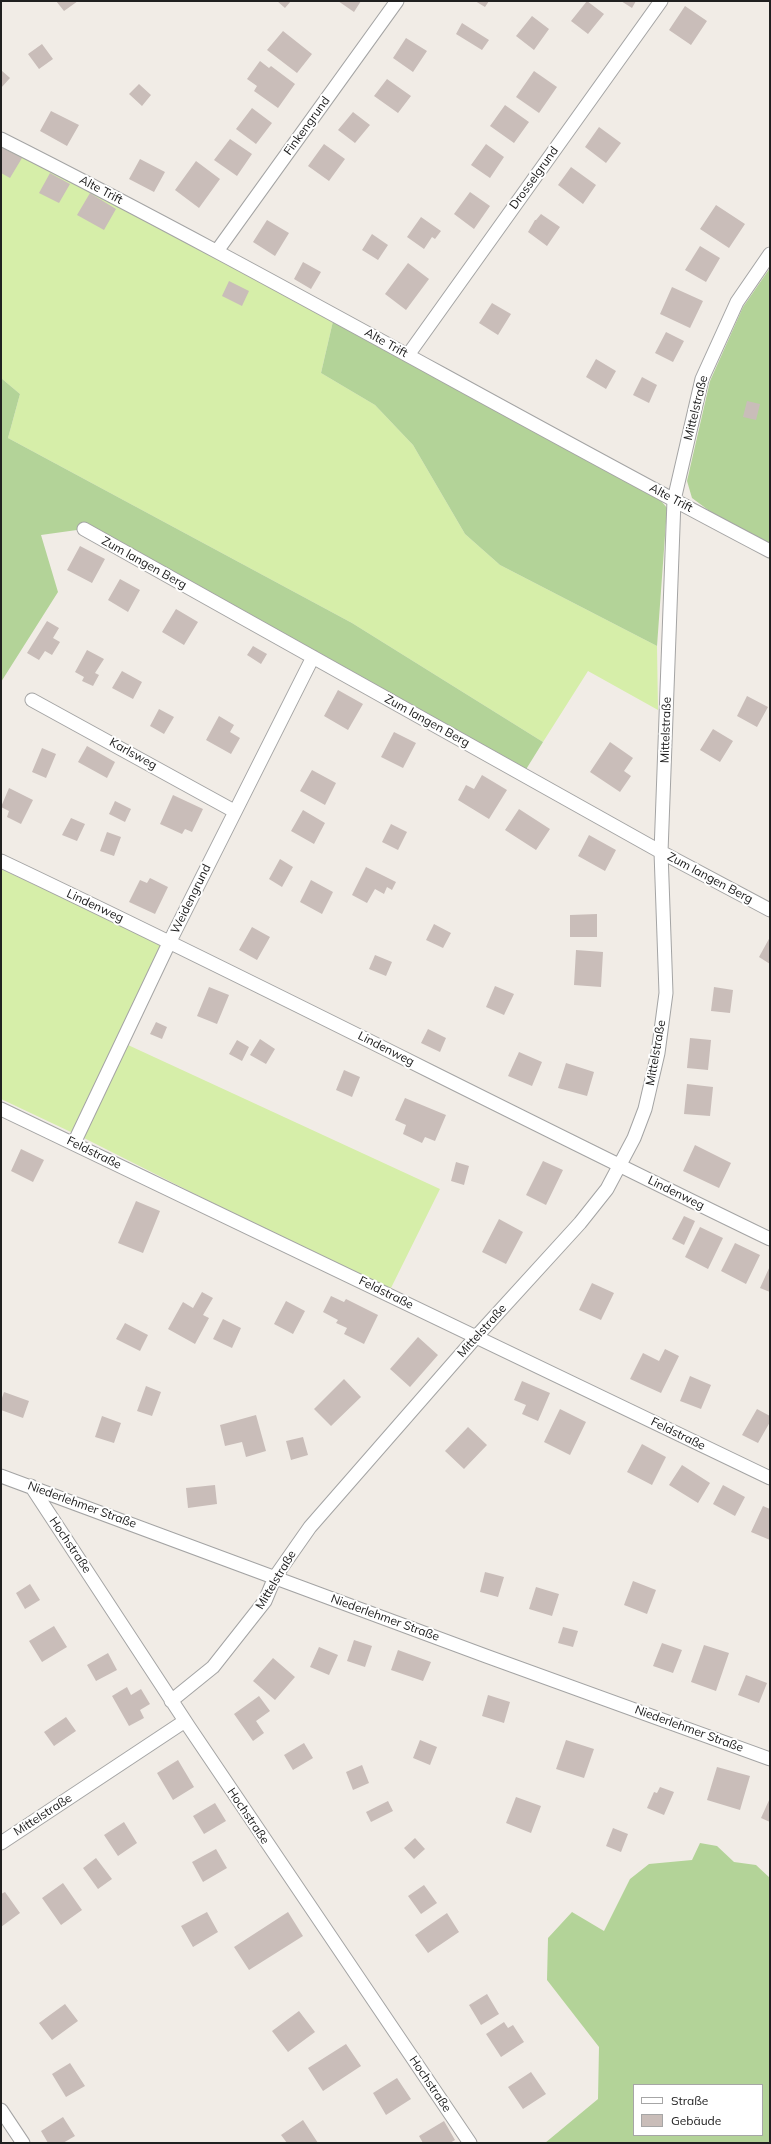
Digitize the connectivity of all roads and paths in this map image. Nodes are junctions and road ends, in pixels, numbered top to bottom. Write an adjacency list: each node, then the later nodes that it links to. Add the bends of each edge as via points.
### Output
1 (397, 1): 4 (street, Finkengrund)
2 (661, 1): 6 (street, Drosselgrund)
3 (1, 139): 4 (street, Alte Trift)
4 (217, 251): 6 (street, Alte Trift)
5 (770, 254): 7 (street, Mittelstraße, via 737,302 702,379)
6 (408, 355): 7 (street, Alte Trift)
7 (674, 500): 9 (street, Alte Trift); 13 (street, Mittelstraße)
8 (84, 529): 10 (street, Zum langen Berg)
9 (770, 551)
10 (313, 657): 12 (street, Weidengrund); 13 (street, Zum langen Berg)
11 (32, 700): 12 (street, Karlsweg)
12 (234, 810): 16 (street, Weidengrund)
13 (661, 852): 15 (street, Zum langen Berg); 19 (street, Mittelstraße, via 666,993 658,1053 646,1109)
14 (1, 861): 16 (street, Lindenweg)
15 (770, 910)
16 (170, 941): 18 (street, Weidengrund); 19 (street, Lindenweg)
17 (1, 1109): 18 (street, Feldstraße)
18 (74, 1143): 21 (street, Feldstraße)
19 (620, 1166): 20 (street, Lindenweg); 21 (street, Mittelstraße, via 607,1189 580,1222)
20 (770, 1239)
21 (476, 1337): 23 (street, Feldstraße); 25 (street, Mittelstraße, via 310,1527)
22 (1, 1476): 24 (street, Niederlehmer Straße)
23 (770, 1478)
24 (31, 1486): 25 (street, Niederlehmer Straße); 26 (street, Hochstraße)
25 (275, 1577): 26 (street, Mittelstraße, via 265,1601 213,1667); 28 (street, Niederlehmer Straße)
26 (172, 1701): 27 (street, Hochstraße)
27 (185, 1721): 29 (street, Mittelstraße); 32 (street, Hochstraße)
28 (770, 1759)
29 (1, 1843)
30 (1, 2110): 31 (street)
31 (23, 2143)
32 (470, 2143)

